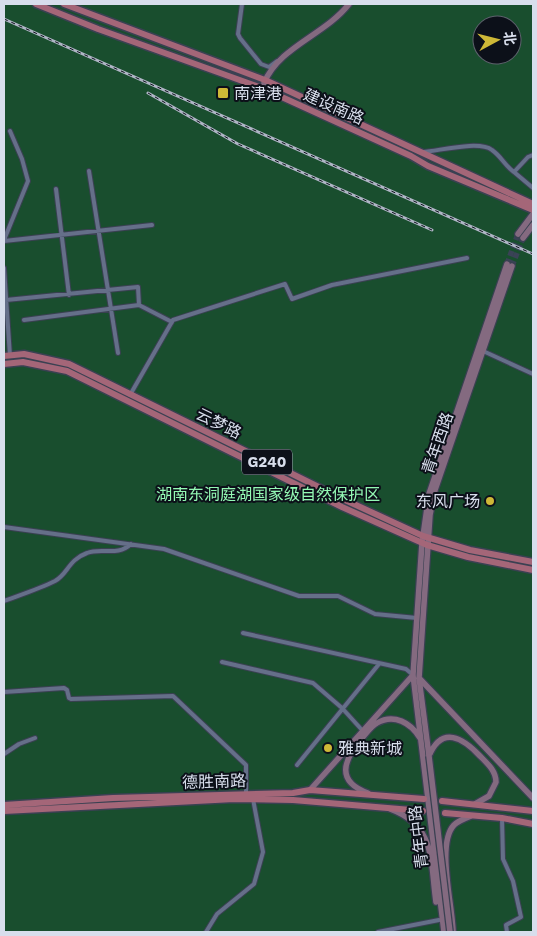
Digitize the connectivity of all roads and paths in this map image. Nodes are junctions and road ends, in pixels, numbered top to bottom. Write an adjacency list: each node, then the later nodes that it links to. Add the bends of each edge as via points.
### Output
1 (36, 4): 7 (main road, 建设南路)
2 (64, 4): 6 (main road, 建设南路)
3 (242, 4): 5 (street, via 238,34 253,55 261,64 269,66)
4 (348, 4): 5 (main road, via 321,31)
5 (282, 57): 6 (main road)
6 (265, 80): 7 (main road); 9 (main road, 建设南路)
7 (262, 88): 16 (main road, 建设南路, via 428,166)
8 (10, 131): 22 (street, via 28,181)
9 (420, 152): 12 (street, via 480,145 492,150); 15 (main road, 建设南路)
10 (533, 155): 12 (street)
11 (89, 171): 20 (street)
12 (514, 172): 13 (street)
13 (533, 188)
14 (56, 189): 21 (street)
15 (533, 204)
16 (533, 210)
17 (533, 214): 19 (main road, via 520,236)
18 (152, 225): 20 (street)
19 (533, 225)
20 (100, 231): 21 (street); 25 (street)
21 (62, 235): 22 (street); 26 (street)
22 (4, 240)
23 (466, 258): 31 (street, via 332,285 292,299 284,284)
24 (4, 268): 27 (street)
25 (107, 290): 26 (street); 28 (street, via 138,287); 29 (street)
26 (69, 295): 27 (street)
27 (6, 300): 34 (street)
28 (139, 305): 29 (street); 31 (street)
29 (110, 309): 30 (street); 33 (street)
30 (24, 320)
31 (172, 322): 37 (street)
32 (483, 351): 36 (street); 39 (main road, 青年西路, via 436,490); 39 (main road, 青年西路, via 510,265 429,494)
33 (118, 353)
34 (7, 356): 37 (main road, 云梦路 / G240, via 24,354 69,364)
35 (4, 364): 39 (main road, G240, via 23,362 67,372 342,507)
36 (533, 374)
37 (130, 395): 39 (main road, 云梦路 / G240)
38 (4, 528): 40 (street)
39 (425, 540): 41 (main road, 云梦路 / G240); 42 (main road, G240, via 468,557); 44 (main road, 青年西路); 48 (main road, 青年西路)
40 (131, 544): 43 (street, via 119,552 84,554 68,565 54,581); 44 (street, via 172,551 299,596 338,596 375,614)
41 (533, 562)
42 (533, 570)
43 (4, 602)
44 (417, 618): 48 (main road, 青年西路)
45 (243, 633): 47 (street)
46 (222, 662): 50 (street, via 313,683)
47 (379, 664): 48 (street, via 406,669); 50 (street)
48 (416, 676): 51 (main road); 53 (main road, 青年西路); 55 (main road, 青年西路); 60 (main road)
49 (4, 692): 58 (street, via 64,688 71,699 173,696 246,765)
50 (342, 708): 51 (street); 56 (street)
51 (362, 730): 57 (main road)
52 (35, 738): 54 (street)
53 (420, 739): 59 (main road, via 406,723 384,720 376,723 350,752 346,769 350,780 357,788); 77 (main road, 青年中路)
54 (4, 754)
55 (429, 756): 64 (main road, via 435,745 453,737 464,740 479,754 493,769 496,782 489,796); 78 (main road, 青年中路, bridge)
56 (297, 764)
57 (310, 790): 58 (main road, 德胜南路); 59 (main road, 德胜南路)
58 (246, 794): 65 (main road, 德胜南路)
59 (375, 796): 62 (main road, 德胜南路)
60 (533, 798)
61 (253, 799): 66 (main road, 德胜南路); 67 (main road, 德胜南路); 75 (street, via 263,852 254,884 217,914)
62 (424, 799)
63 (442, 801): 64 (main road)
64 (474, 804): 69 (main road)
65 (4, 805)
66 (383, 807): 68 (main road, 德胜南路); 74 (main road, via 411,819 426,840)
67 (4, 811)
68 (423, 811)
69 (533, 811)
70 (445, 813): 71 (main road)
71 (471, 816): 72 (main road); 78 (main road, via 454,825 447,838)
72 (502, 818): 73 (main road); 79 (street, via 503,859 521,917 506,925)
73 (533, 824)
74 (439, 920): 76 (street); 77 (main road)
75 (206, 932)
76 (378, 932)
77 (443, 932)
78 (451, 932)
79 (507, 932)

